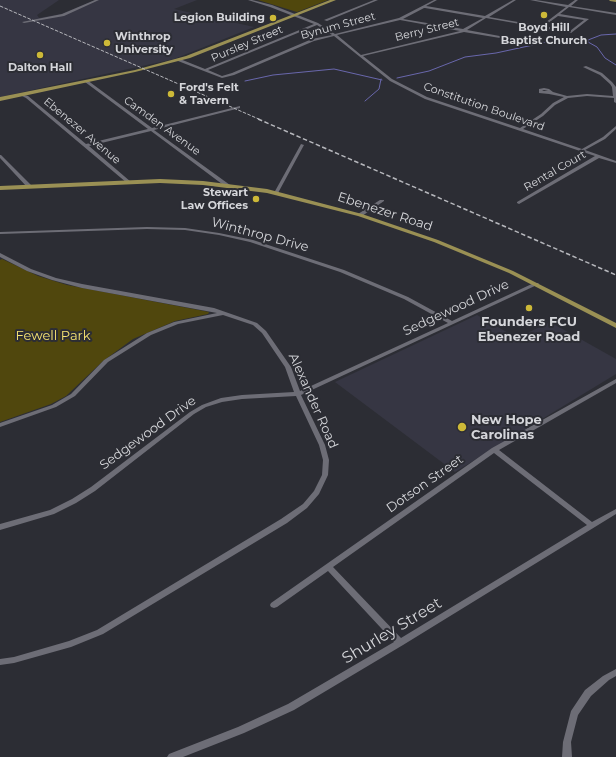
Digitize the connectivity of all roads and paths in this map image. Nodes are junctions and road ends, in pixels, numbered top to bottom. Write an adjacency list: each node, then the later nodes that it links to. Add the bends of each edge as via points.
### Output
1 (98, 0): 20 (street, via 63,15)
2 (249, 0): 15 (street, Constitution Boulevard)
3 (334, 0): 15 (main road)
4 (377, 0): 19 (street)
5 (425, 0): 10 (street)
6 (515, 0): 17 (street, Berry Street)
7 (531, 0): 12 (street)
8 (577, 0): 12 (street)
9 (611, 0): 11 (main road)
10 (434, 1): 13 (street, Bynum Street)
11 (616, 1)
12 (569, 6): 14 (street); 16 (street)
13 (425, 7): 17 (street); 18 (street, Bynum Street)
14 (616, 14)
15 (296, 15): 21 (street, Constitution Boulevard); 27 (main road)
16 (558, 15): 22 (street); 22 (street, via 586,19 571,32)
17 (488, 18): 22 (street); 23 (street, Berry Street)
18 (400, 19): 23 (street); 24 (street, Bynum Street)
19 (326, 20)
20 (24, 22)
21 (317, 24): 24 (street, Constitution Boulevard); 29 (street, Pursley Street)
22 (541, 27)
23 (463, 31): 25 (street); 26 (street, Berry Street)
24 (333, 34): 26 (street, Constitution Boulevard); 29 (street, Bynum Street, via 233,74 222,77)
25 (505, 38)
26 (360, 56): 41 (street, Constitution Boulevard, via 391,80 416,93)
27 (179, 60): 29 (street); 30 (main road)
28 (585, 67): 35 (street, via 601,74 611,83)
29 (206, 70)
30 (86, 81): 31 (main road); 40 (street, Camden Avenue)
31 (43, 90): 33 (main road); 36 (main road)
32 (550, 93): 34 (street)
33 (24, 96): 36 (main road); 43 (street, Ebenezer Avenue)
34 (567, 97): 35 (street); 41 (street)
35 (615, 97): 37 (street)
36 (0, 100)
37 (616, 102)
38 (239, 107): 40 (street)
39 (616, 127): 44 (street, via 604,138)
40 (152, 130): 43 (street); 50 (street, Camden Avenue)
41 (520, 130): 44 (street, Constitution Boulevard)
42 (302, 145): 52 (street)
43 (85, 146): 48 (street, Ebenezer Avenue)
44 (583, 150): 46 (street, Constitution Boulevard)
45 (0, 156): 49 (street)
46 (599, 156): 47 (street, Constitution Boulevard); 54 (street, Rental Court)
47 (616, 162)
48 (129, 182): 49 (main road, Ebenezer Road); 50 (main road, Ebenezer Road, via 182,182)
49 (29, 186): 51 (main road, Ebenezer Road)
50 (228, 186): 52 (main road, Ebenezer Road)
51 (0, 188)
52 (276, 193): 55 (main road, Ebenezer Road)
53 (382, 201): 55 (street)
54 (519, 203)
55 (360, 215): 58 (main road, Ebenezer Road, via 461,251)
56 (0, 234): 60 (street, Winthrop Drive, via 146,228 185,229 219,234 275,248 353,275 406,298)
57 (0, 255): 59 (street, Alexander Road, via 40,275 68,283)
58 (536, 284): 60 (street, Sedgewood Drive); 61 (main road, Ebenezer Road)
59 (226, 313): 63 (street, Alexander Road, via 255,324 264,332 288,367); 64 (street, via 176,323 149,334 106,361 72,396 54,406)
60 (452, 323): 63 (street, Sedgewood Drive)
61 (616, 326)
62 (616, 381): 65 (street, Dotson Street)
63 (298, 394): 68 (street, Sedgewood Drive, via 242,397 204,406 74,501 49,513); 72 (street, Alexander Road, via 322,445 326,460 325,475 317,492 305,506 100,632 71,644)
64 (0, 425)
65 (494, 450): 67 (street); 69 (street, Dotson Street)
66 (616, 511): 67 (street, Shurley Street)
67 (591, 525): 71 (street, Shurley Street)
68 (0, 527)
69 (329, 567): 70 (street, Dotson Street); 71 (street)
70 (274, 605)
71 (400, 643): 74 (street, Shurley Street, via 291,707)
72 (0, 662)
73 (616, 672): 75 (street, via 588,693 574,714 567,742)
74 (172, 757)
75 (567, 757)

